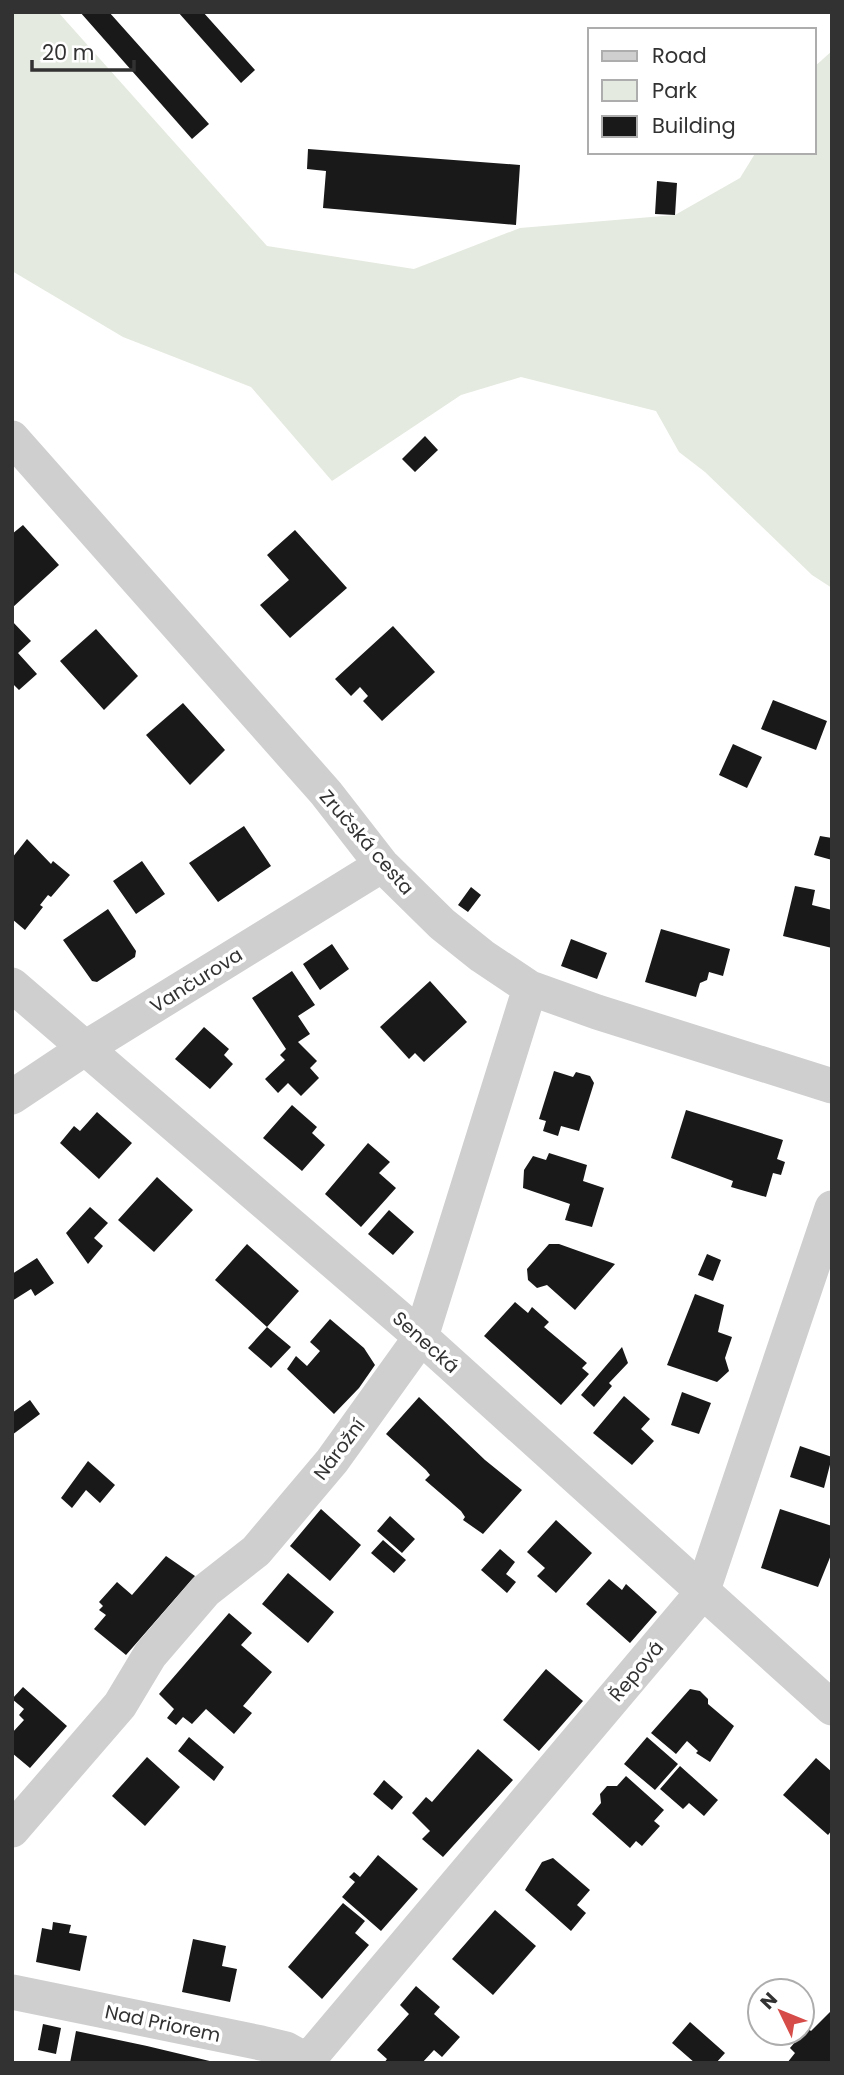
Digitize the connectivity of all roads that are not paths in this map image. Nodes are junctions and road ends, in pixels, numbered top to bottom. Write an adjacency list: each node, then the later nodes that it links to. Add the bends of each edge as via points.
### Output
1 (17, 453): 2 (street, Zručská cesta, via 326,793)
2 (382, 865): 4 (street, Zručská cesta, via 442,924); 5 (street, Vančurova)
3 (12, 985): 5 (street, Senecká)
4 (530, 988): 6 (street, Zručská cesta); 9 (street, Nárožní)
5 (87, 1046): 7 (street, Vančurova); 9 (street, Senecká)
6 (832, 1086)
7 (12, 1097)
8 (832, 1208): 10 (street, Řepová)
9 (421, 1337): 10 (street, Senecká); 12 (street, Nárožní, via 332,1461 256,1551 205,1591 150,1655 120,1705)
10 (702, 1593): 11 (street, Senecká); 14 (street, Řepová)
11 (832, 1708)
12 (12, 1830)
13 (12, 1992): 14 (street, Nad Priorem, via 261,2043)
14 (310, 2061)

